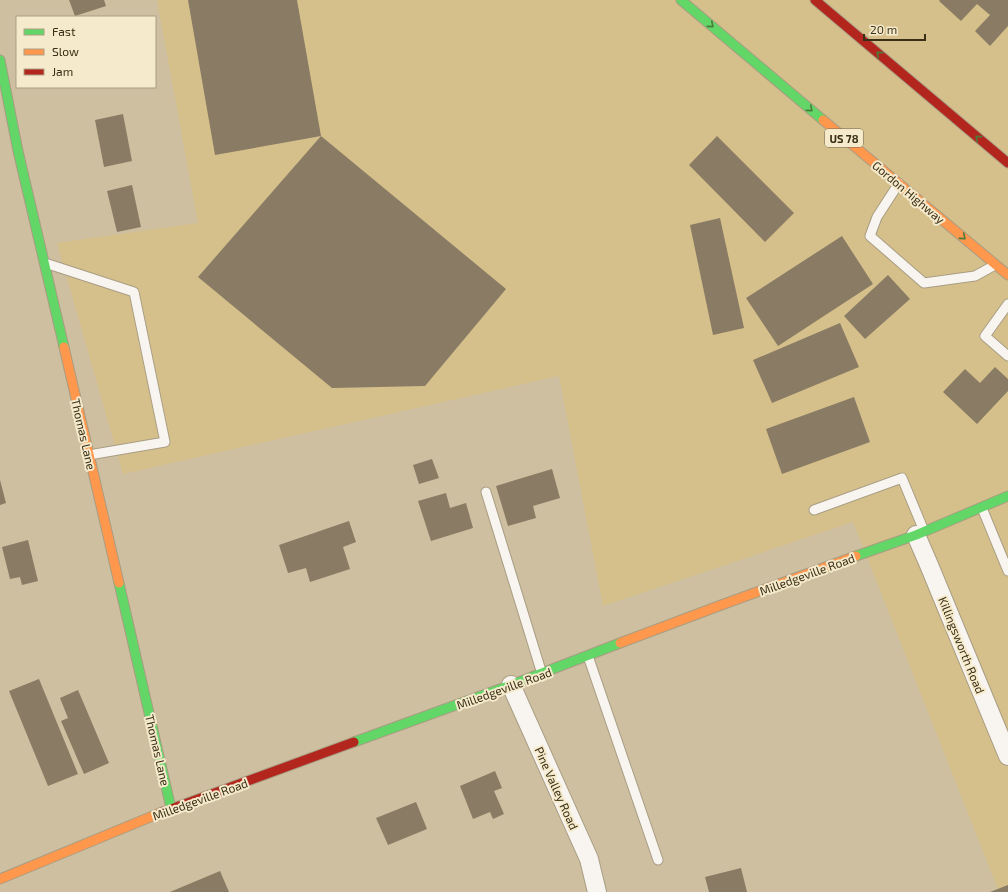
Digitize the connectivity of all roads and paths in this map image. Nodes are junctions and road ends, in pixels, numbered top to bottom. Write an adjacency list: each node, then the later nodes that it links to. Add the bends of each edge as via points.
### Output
1 (681, 0): 5 (main road, Gordon Highway / US 78, one-way to 5)
2 (815, 0): 4 (main road, one-way to 2)
3 (0, 60): 6 (main road, Thomas Lane)
4 (1008, 164)
5 (899, 183): 7 (main road, Gordon Highway / US 78, one-way to 7); 7 (lane, via 877,217 870,236 924,282 975,276)
6 (44, 262): 11 (main road, Thomas Lane); 11 (lane, via 134,292 165,442)
7 (996, 265): 8 (main road, Gordon Highway / US 78)
8 (1008, 275)
9 (1008, 304): 10 (lane, via 985,336)
10 (1008, 356)
11 (89, 454): 22 (main road, Thomas Lane)
12 (486, 492): 19 (lane)
13 (1008, 496): 14 (main road, Milledgeville Road)
14 (982, 507): 16 (main road, Milledgeville Road); 17 (lane)
15 (814, 510): 16 (lane, via 902,478)
16 (920, 533): 18 (main road, Milledgeville Road); 21 (street, Killingsworth Road, via 932,573)
17 (1008, 571)
18 (588, 656): 19 (main road, Milledgeville Road); 23 (lane)
19 (542, 674): 20 (main road, Milledgeville Road)
20 (511, 686): 22 (main road, Milledgeville Road); 25 (street, Pine Valley Road, via 589,859)
21 (1008, 756)
22 (171, 808): 24 (main road, Milledgeville Road)
23 (658, 860)
24 (0, 879)
25 (597, 892)

